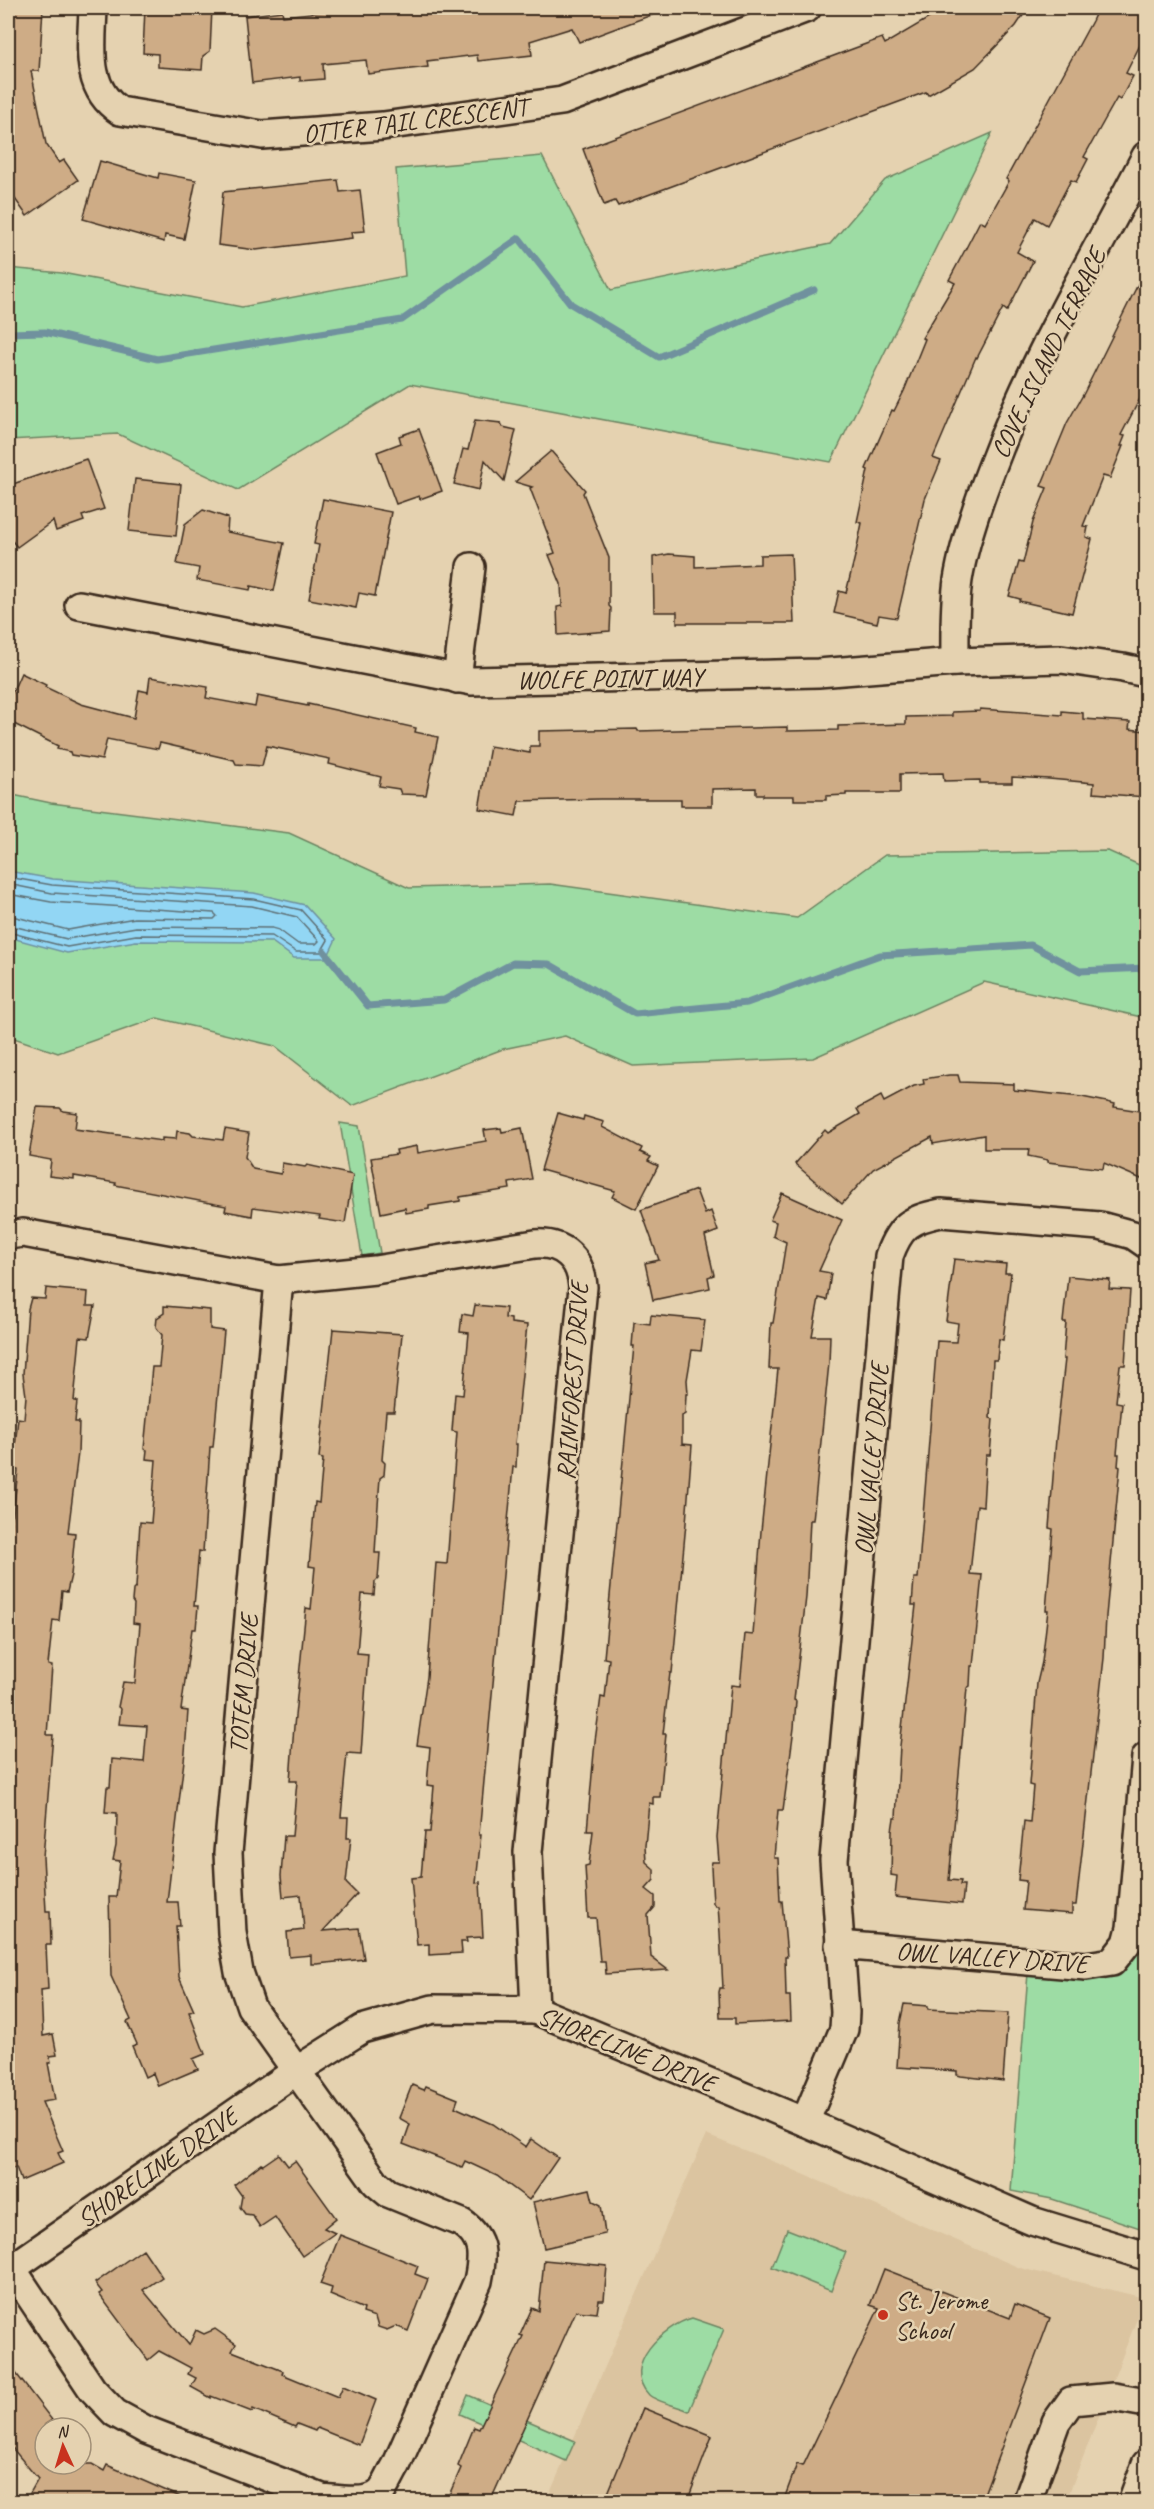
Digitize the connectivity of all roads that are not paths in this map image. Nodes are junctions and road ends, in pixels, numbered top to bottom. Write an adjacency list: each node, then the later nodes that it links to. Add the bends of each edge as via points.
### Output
1 (93, 8): 2 (street, OTTER TAIL CRESCENT, via 93,72 109,104 120,111 280,136 562,101)
2 (807, 8)
3 (1146, 156): 6 (street, COVE ISLAND TERRACE, via 1047,342 995,458 958,578)
4 (471, 567): 8 (street)
5 (79, 605): 8 (street, WOLFE POINT WAY)
6 (955, 663): 7 (street, WOLFE POINT WAY, via 1060,659); 8 (street, WOLFE POINT WAY, via 818,673)
7 (1146, 673)
8 (457, 679)
9 (8, 1235): 11 (street, RAINFOREST DRIVE, via 23,1233)
10 (1146, 1244): 13 (street, OWL VALLEY DRIVE, via 1133,1235 1100,1226 940,1213 922,1216 896,1238 889,1256 834,1860)
11 (279, 1280): 14 (street, RAINFOREST DRIVE, via 375,1270 549,1243 572,1256 582,1275 528,1852); 15 (street, TOTEM DRIVE, via 228,1853 232,1934 239,1972 251,2007)
12 (1146, 1757): 13 (street, OWL VALLEY DRIVE, via 1131,1928 1127,1943 1112,1962 1086,1966)
13 (839, 1945): 16 (street, OWL VALLEY DRIVE, via 845,1995 844,2029)
14 (535, 2010): 15 (street, SHORELINE DRIVE, via 433,2010 362,2029); 16 (street, SHORELINE DRIVE)
15 (296, 2071): 18 (street, SHORELINE DRIVE); 18 (street, TOTEM DRIVE, via 376,2183 388,2193 471,2229 483,2257 473,2293 381,2494 365,2500 322,2498 146,2430 115,2413 92,2389)
16 (805, 2122): 17 (street, SHORELINE DRIVE, via 1032,2221)
17 (1146, 2256)
18 (9, 2268)
19 (1146, 2403): 21 (street, via 1113,2397 1071,2402 1056,2422)
20 (1146, 2464): 22 (street)
21 (1027, 2502)
22 (1132, 2502)

